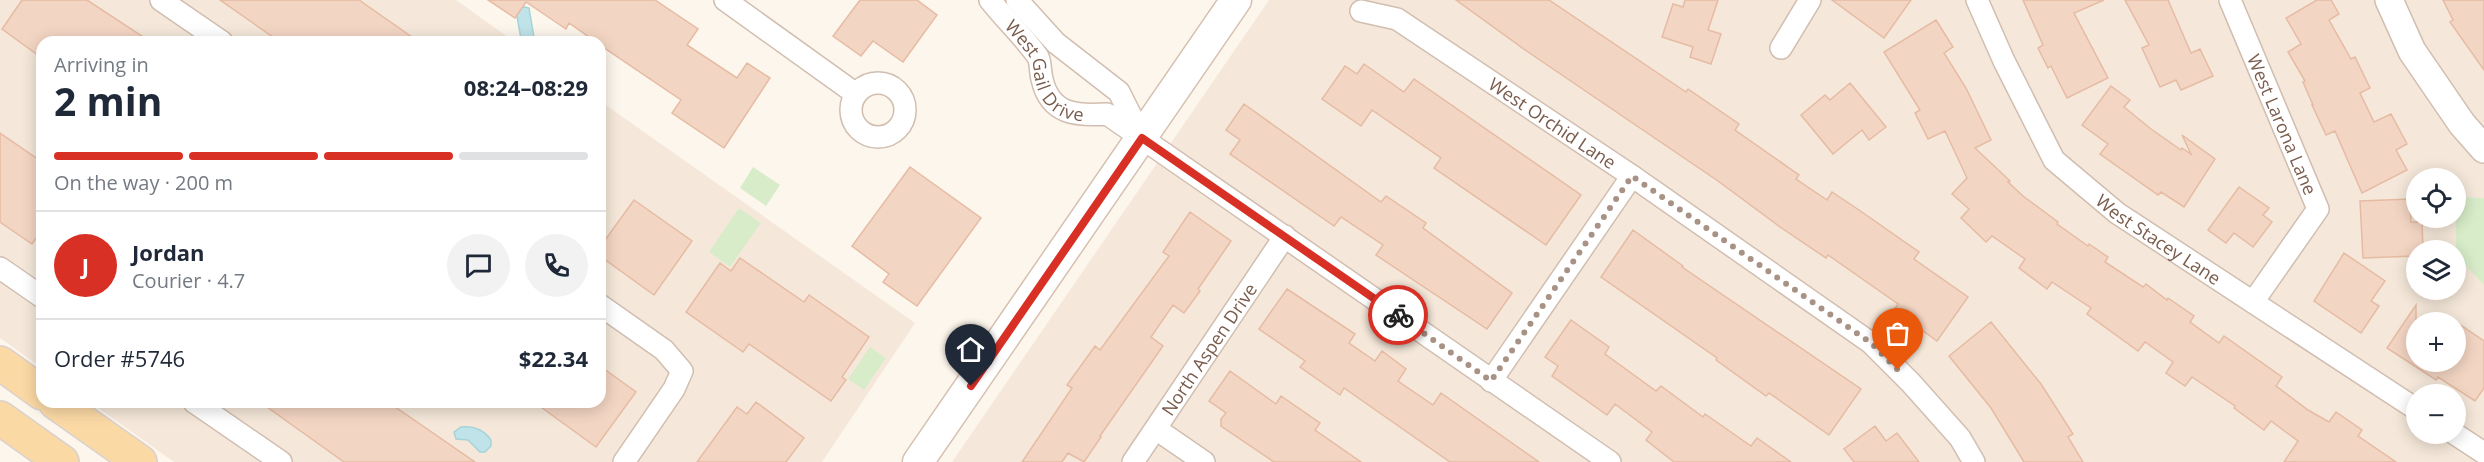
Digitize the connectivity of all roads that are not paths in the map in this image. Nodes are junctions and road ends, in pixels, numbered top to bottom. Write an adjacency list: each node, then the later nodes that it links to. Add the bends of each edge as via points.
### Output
1 (161, 0): 11 (street)
2 (725, 0): 13 (street)
3 (990, 0): 14 (street, West Gail Drive, via 1039,58 1048,97 1063,111 1082,116 1107,114)
4 (1017, 0): 14 (street, West Gail Drive, via 1056,43 1119,92)
5 (1236, 0): 14 (main road)
6 (1810, 0): 12 (street)
7 (1977, 0): 20 (street, West Stacey Lane, via 2054,160 2116,213)
8 (2388, 0): 15 (street, via 2412,51)
9 (2236, 2): 20 (street, West Larona Lane, via 2318,209)
10 (1361, 11): 16 (street, West Orchid Lane, via 1397,19)
11 (213, 36)
12 (1781, 48)
13 (856, 94)
14 (1142, 138): 17 (street, West Gail Drive); 36 (main road)
15 (2484, 149)
16 (1632, 176): 23 (street); 40 (street, West Orchid Lane, via 1871,343 1960,438)
17 (1285, 236): 23 (street, West Gail Drive); 29 (street, North Aspen Drive)
18 (0, 268): 19 (street)
19 (36, 293)
20 (2253, 302): 25 (street, West Stacey Lane)
21 (606, 309): 35 (street, via 664,350 682,371)
22 (0, 363): 24 (main road)
23 (1491, 381): 39 (street, West Gail Drive)
24 (36, 389)
25 (2406, 402)
26 (64, 408): 33 (main road)
27 (203, 408): 34 (street)
28 (0, 418): 32 (main road)
29 (1156, 429): 37 (street, North Aspen Drive); 38 (street)
30 (2466, 442): 31 (street)
31 (2484, 453)
32 (62, 462)
33 (140, 462)
34 (281, 462)
35 (624, 462)
36 (918, 462)
37 (1133, 462)
38 (1204, 462)
39 (1610, 462)
40 (1974, 462)

